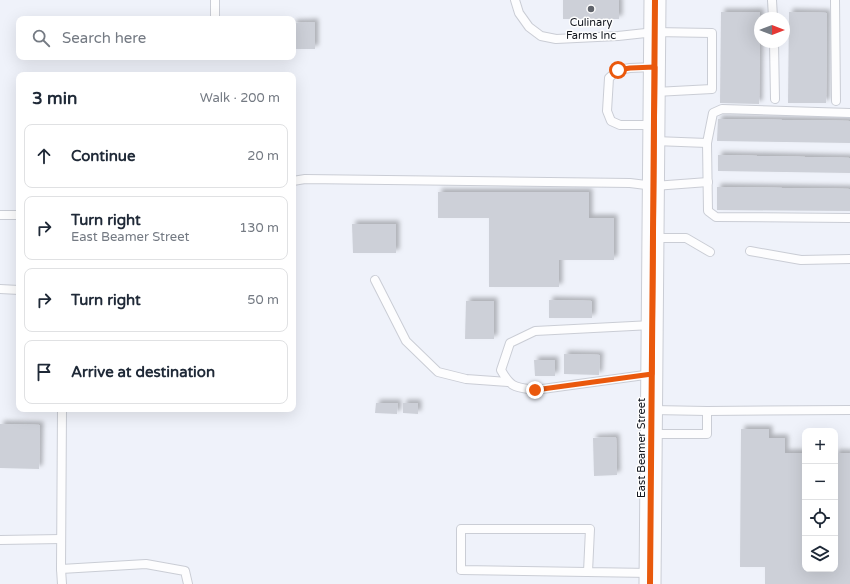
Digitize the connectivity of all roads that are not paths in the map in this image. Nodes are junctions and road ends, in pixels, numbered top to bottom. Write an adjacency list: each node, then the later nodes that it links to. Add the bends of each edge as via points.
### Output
1 (215, 0): 7 (lane)
2 (515, 0): 8 (lane, via 529,27 541,36 556,39)
3 (655, 0): 8 (street, East Beamer Street)
4 (772, 0): 6 (lane)
5 (834, 0): 13 (lane)
6 (773, 12)
7 (215, 16)
8 (655, 32): 10 (street, East Beamer Street); 11 (lane, via 712,33 712,89)
9 (774, 48): 12 (lane)
10 (655, 67): 11 (street, East Beamer Street); 15 (lane, via 618,70 609,78 606,111 611,122)
11 (654, 92): 15 (street, East Beamer Street)
12 (775, 99)
13 (836, 100)
14 (850, 112): 16 (lane, via 722,109 713,113)
15 (654, 133): 16 (lane); 19 (street, East Beamer Street)
16 (707, 143): 18 (lane)
17 (296, 181): 19 (lane, via 623,183)
18 (708, 182): 19 (lane); 22 (lane, via 708,212 716,217)
19 (654, 186): 23 (street, East Beamer Street)
20 (0, 215): 21 (lane)
21 (16, 215)
22 (850, 218)
23 (653, 238): 25 (lane, via 686,238); 30 (street, East Beamer Street)
24 (750, 251): 26 (lane, via 801,260)
25 (710, 252)
26 (850, 259)
27 (375, 280): 32 (lane, via 406,341 438,372 466,379)
28 (0, 289): 29 (lane)
29 (16, 290)
30 (652, 325): 31 (street, East Beamer Street); 32 (lane, via 535,331 510,343 501,370)
31 (652, 374): 32 (lane, via 535,390 517,388); 33 (street, East Beamer Street)
32 (508, 382)
33 (652, 410): 35 (lane); 37 (street, East Beamer Street)
34 (850, 410): 35 (lane)
35 (707, 411): 37 (lane, via 707,434)
36 (62, 412): 38 (lane)
37 (652, 434): 42 (street, East Beamer Street)
38 (61, 539): 39 (lane); 40 (lane)
39 (0, 540)
40 (61, 568): 43 (lane); 44 (lane, via 146,564 185,571)
41 (588, 572): 41 (lane, via 461,570 461,529 590,529); 42 (lane)
42 (650, 578)
43 (62, 584)
44 (188, 584)

